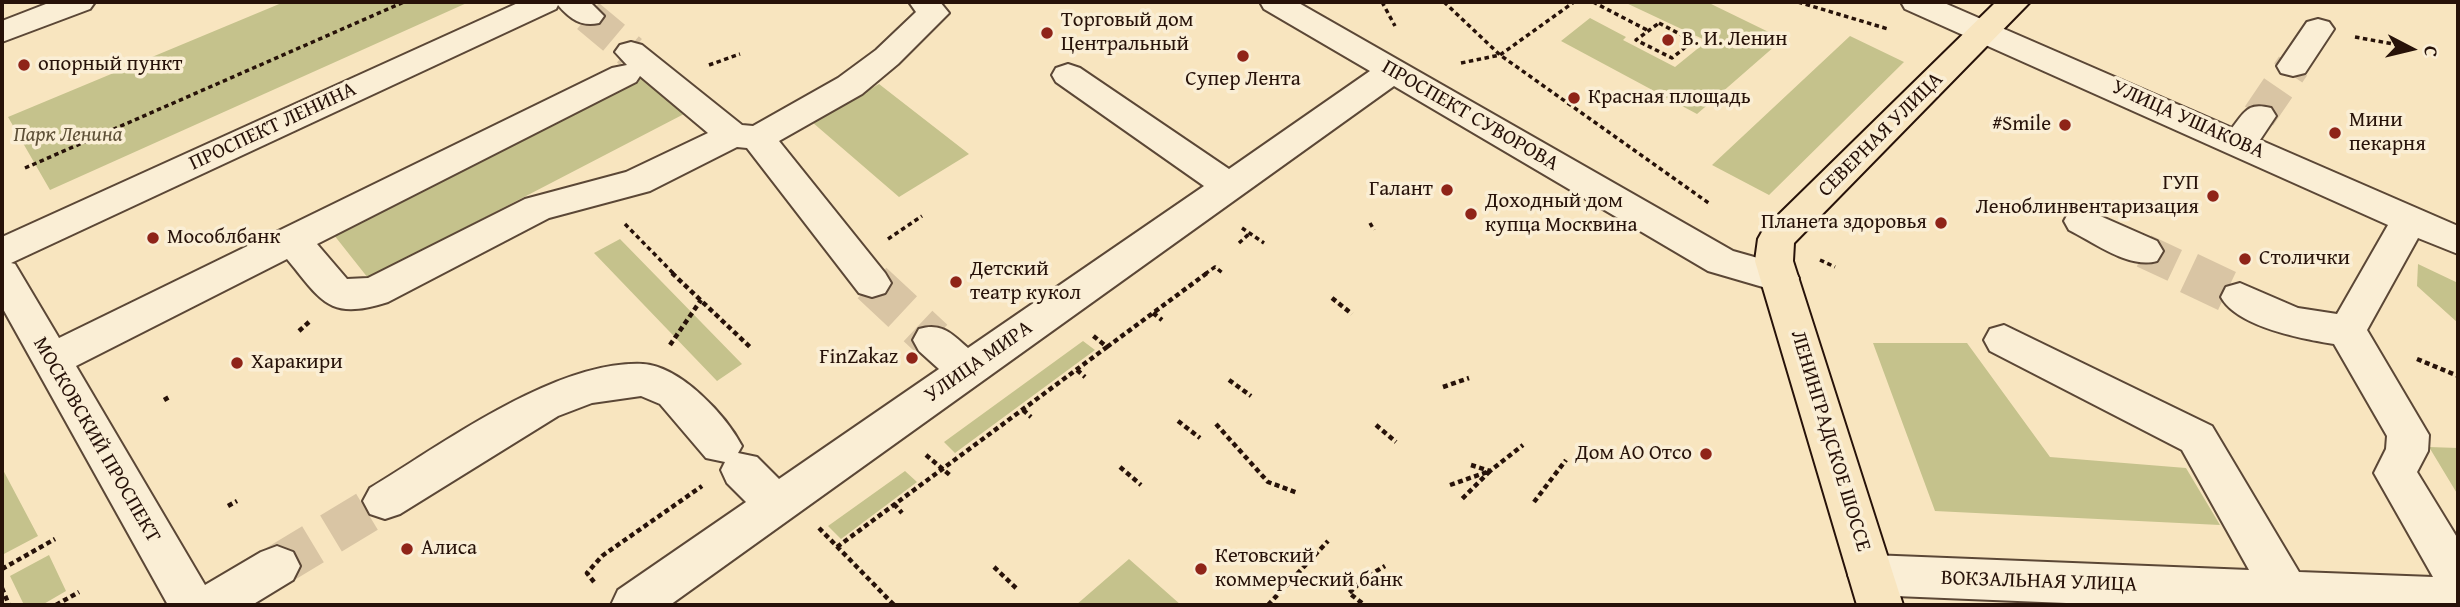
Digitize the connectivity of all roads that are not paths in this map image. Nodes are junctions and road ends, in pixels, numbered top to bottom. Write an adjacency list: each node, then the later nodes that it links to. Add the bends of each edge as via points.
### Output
1 (79, 2): 9 (street)
2 (545, 2): 22 (street, ПРОСПЕКТ ЛЕНИНА)
3 (924, 2): 14 (street, via 933,13 850,86)
4 (1275, 2): 11 (street, ПРОСПЕКТ СУВОРОВА)
5 (1916, 2): 8 (street, УЛИЦА УШАКОВА)
6 (2014, 2): 8 (main road, СЕВЕРНАЯ УЛИЦА)
7 (2318, 29): 10 (street)
8 (1985, 31): 15 (street, УЛИЦА УШАКОВА); 24 (main road, СЕВЕРНАЯ УЛИЦА, via 1776,239 1774,261)
9 (2, 32)
10 (2292, 66)
11 (1393, 71): 16 (street, УЛИЦА МИРА); 24 (street, ПРОСПЕКТ СУВОРОВА, via 1721,261)
12 (1068, 75): 16 (street)
13 (2259, 116): 15 (street)
14 (745, 137): 20 (street, via 637,182 538,208 374,292 338,294); 20 (street, via 627,63); 25 (street)
15 (2239, 143): 17 (street, УЛИЦА УШАКОВА)
16 (1231, 203): 31 (street, УЛИЦА МИРА)
17 (2410, 219): 19 (street, УЛИЦА УШАКОВА); 27 (street)
18 (2082, 221): 21 (street)
19 (2457, 237)
20 (292, 240): 30 (street)
21 (2144, 251)
22 (2, 252)
23 (2, 274): 30 (street, МОСКОВСКИЙ ПРОСПЕКТ)
24 (1780, 278): 36 (main road, ЛЕНИНГРАДСКОЕ ШОССЕ)
25 (872, 283)
26 (2240, 297): 27 (street, via 2291,322)
27 (2347, 331): 35 (street, via 2408,435 2407,451 2395,473)
28 (933, 340): 31 (street)
29 (2004, 340): 37 (street, via 2197,438)
30 (50, 361): 39 (street, МОСКОВСКИЙ ПРОСПЕКТ)
31 (966, 370): 33 (street, УЛИЦА МИРА)
32 (385, 501): 33 (street, via 544,404 589,387 644,380 674,393 723,466)
33 (776, 505): 41 (street, УЛИЦА МИРА)
34 (277, 566): 40 (street)
35 (2458, 579)
36 (1875, 590): 37 (street, ВОКЗАЛЬНАЯ УЛИЦА)
37 (2286, 592): 38 (street, ВОКЗАЛЬНАЯ УЛИЦА)
38 (2458, 599)
39 (192, 605)
40 (213, 605)
41 (634, 605)

